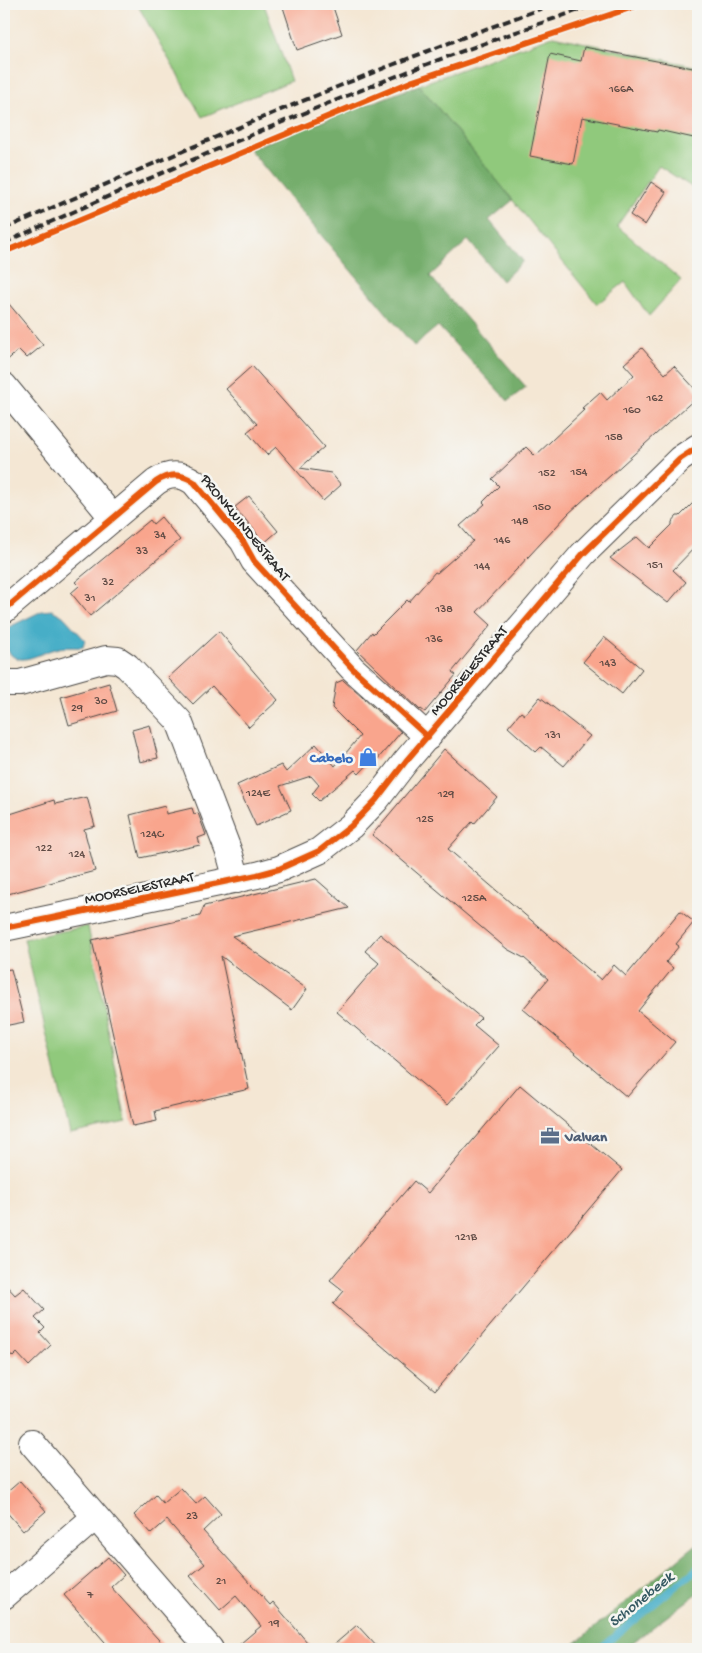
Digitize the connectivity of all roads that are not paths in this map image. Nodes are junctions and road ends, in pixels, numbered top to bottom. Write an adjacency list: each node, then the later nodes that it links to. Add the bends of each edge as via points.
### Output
1 (4, 386): 3 (street)
2 (698, 447): 6 (street, MOORSELESTRAAT, via 680,459 583,554)
3 (112, 518): 4 (street, PRONKWINDESTRAAT); 6 (street, PRONKWINDESTRAAT, via 164,476 186,476 243,541 254,561 346,661)
4 (4, 610)
5 (4, 681): 7 (street, via 20,683 106,659 118,660 127,666 179,721)
6 (428, 737): 7 (street, MOORSELESTRAAT, via 364,813 319,851 279,868)
7 (237, 880): 8 (street, MOORSELESTRAAT)
8 (4, 928)
9 (32, 1443): 10 (street)
10 (95, 1517): 11 (street); 12 (street)
11 (4, 1596)
12 (210, 1649)

